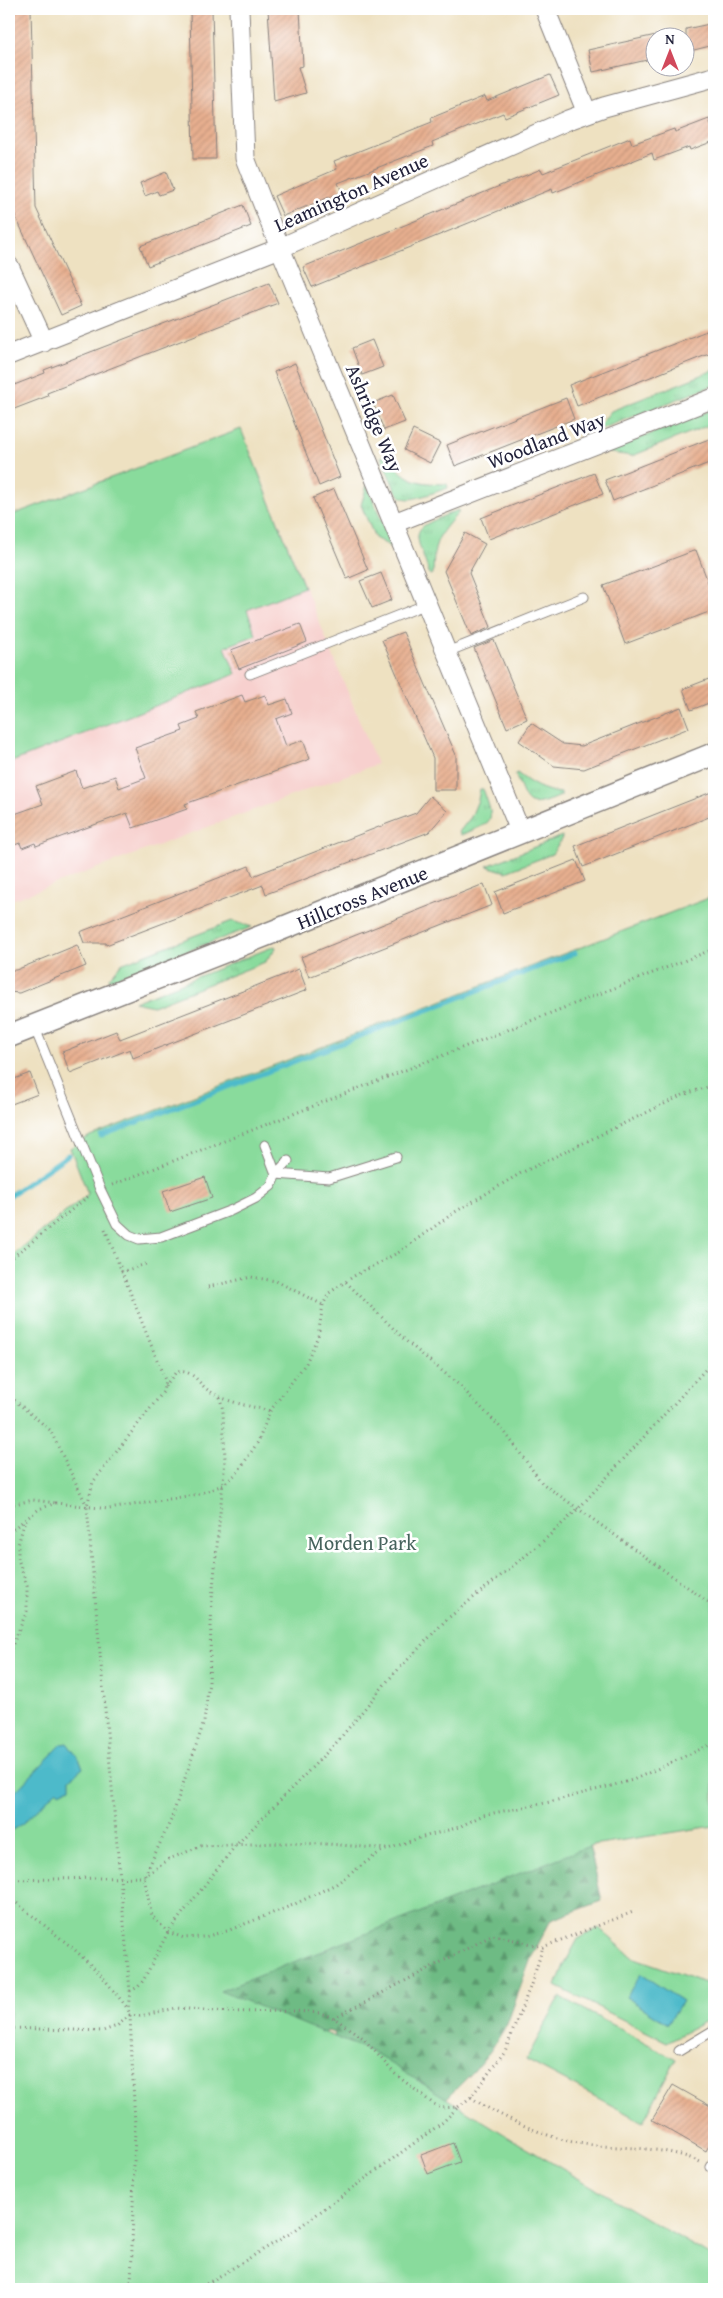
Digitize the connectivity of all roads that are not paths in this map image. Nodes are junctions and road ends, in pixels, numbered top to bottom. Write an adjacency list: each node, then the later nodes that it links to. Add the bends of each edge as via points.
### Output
1 (239, 9): 5 (street, Ashridge Way, via 245,158)
2 (545, 9): 4 (street)
3 (714, 77): 4 (street, Leamington Avenue)
4 (587, 113): 5 (street, Leamington Avenue)
5 (280, 248): 7 (street, Leamington Avenue); 10 (street, Ashridge Way)
6 (9, 266): 7 (street)
7 (44, 342): 8 (street, Leamington Avenue)
8 (9, 355)
9 (714, 398): 10 (street, Woodland Way)
10 (394, 523): 12 (street, Ashridge Way)
11 (584, 596): 13 (lane)
12 (427, 604): 13 (street, Ashridge Way); 14 (lane)
13 (447, 652): 16 (street, Ashridge Way)
14 (250, 674)
15 (714, 754): 16 (street, Hillcross Avenue)
16 (521, 833): 17 (street, Hillcross Avenue)
17 (34, 1026): 18 (street, Hillcross Avenue); 22 (lane, via 96,1192 129,1235 139,1240 161,1237 232,1210 271,1186)
18 (9, 1036)
19 (265, 1145): 22 (lane)
20 (396, 1157): 22 (lane, via 329,1178)
21 (288, 1161): 22 (lane)
22 (276, 1174)
23 (714, 2030): 24 (lane)
24 (679, 2052)

